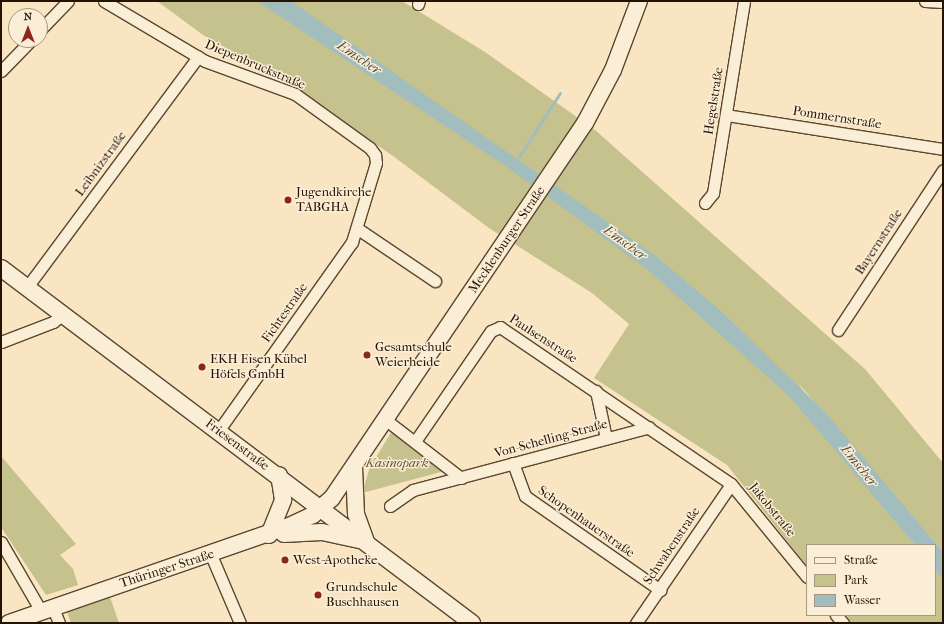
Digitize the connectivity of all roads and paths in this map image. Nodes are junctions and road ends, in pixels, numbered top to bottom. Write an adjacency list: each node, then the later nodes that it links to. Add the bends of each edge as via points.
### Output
1 (68, 1): 7 (street)
2 (104, 1): 9 (street, Diepenbruckstraße)
3 (640, 1): 24 (street, Mecklenburger Straße, via 610,77 566,152)
4 (744, 1): 11 (street, Hegelstraße)
5 (925, 1): 6 (street)
6 (943, 2)
7 (48, 22)
8 (23, 48): 10 (street)
9 (198, 57): 12 (street, Diepenbruckstraße, via 296,94); 19 (street, Leibnizstraße)
10 (1, 71)
11 (726, 114): 13 (street, Pommernstraße); 15 (street, Hegelstraße, via 713,193)
12 (370, 148): 16 (street, Fichtestraße, via 376,163)
13 (943, 149)
14 (943, 170): 21 (street, Bayernstraße)
15 (705, 203)
16 (358, 229): 18 (street); 26 (street, Fichtestraße)
17 (1, 268): 19 (street, Friesenstraße)
18 (435, 281)
19 (27, 287): 20 (street, Friesenstraße)
20 (62, 315): 22 (street, via 53,322); 26 (street, Friesenstraße)
21 (838, 330)
22 (1, 342)
23 (596, 391): 25 (street, Paulsenstraße); 27 (street); 28 (street, Paulsenstraße, via 497,326)
24 (386, 420): 28 (street); 30 (street, Mecklenburger Straße)
25 (649, 427): 27 (street, Von-Schelling-Straße); 33 (street, Jakobstraße)
26 (218, 431): 31 (street, Friesenstraße)
27 (606, 438): 29 (street, Von-Schelling-Straße)
28 (416, 440): 32 (street)
29 (513, 463): 32 (street, Von-Schelling-Straße); 41 (street, Schopenhauerstraße, via 525,496)
30 (354, 467): 35 (street, Mecklenburger Straße); 38 (street, via 356,514)
31 (279, 475): 35 (street, Friesenstraße); 36 (street, via 283,500)
32 (461, 478): 34 (street, Von-Schelling-Straße, via 413,490)
33 (731, 484): 40 (street, Jakobstraße); 41 (street, Schwabenstraße)
34 (390, 506)
35 (322, 507): 36 (street, Thüringer Straße, via 303,521); 38 (street, Friesenstraße)
36 (269, 535): 38 (street, via 322,532); 39 (street, Thüringer Straße)
37 (1, 542): 42 (street)
38 (367, 542): 46 (street, Friesenstraße)
39 (211, 555): 42 (street, Thüringer Straße); 45 (street)
40 (806, 576)
41 (660, 590): 47 (street, Schwabenstraße)
42 (47, 609): 43 (street, Thüringer Straße); 44 (street)
43 (9, 623)
44 (59, 623)
45 (240, 623)
46 (472, 623)
47 (636, 623)

